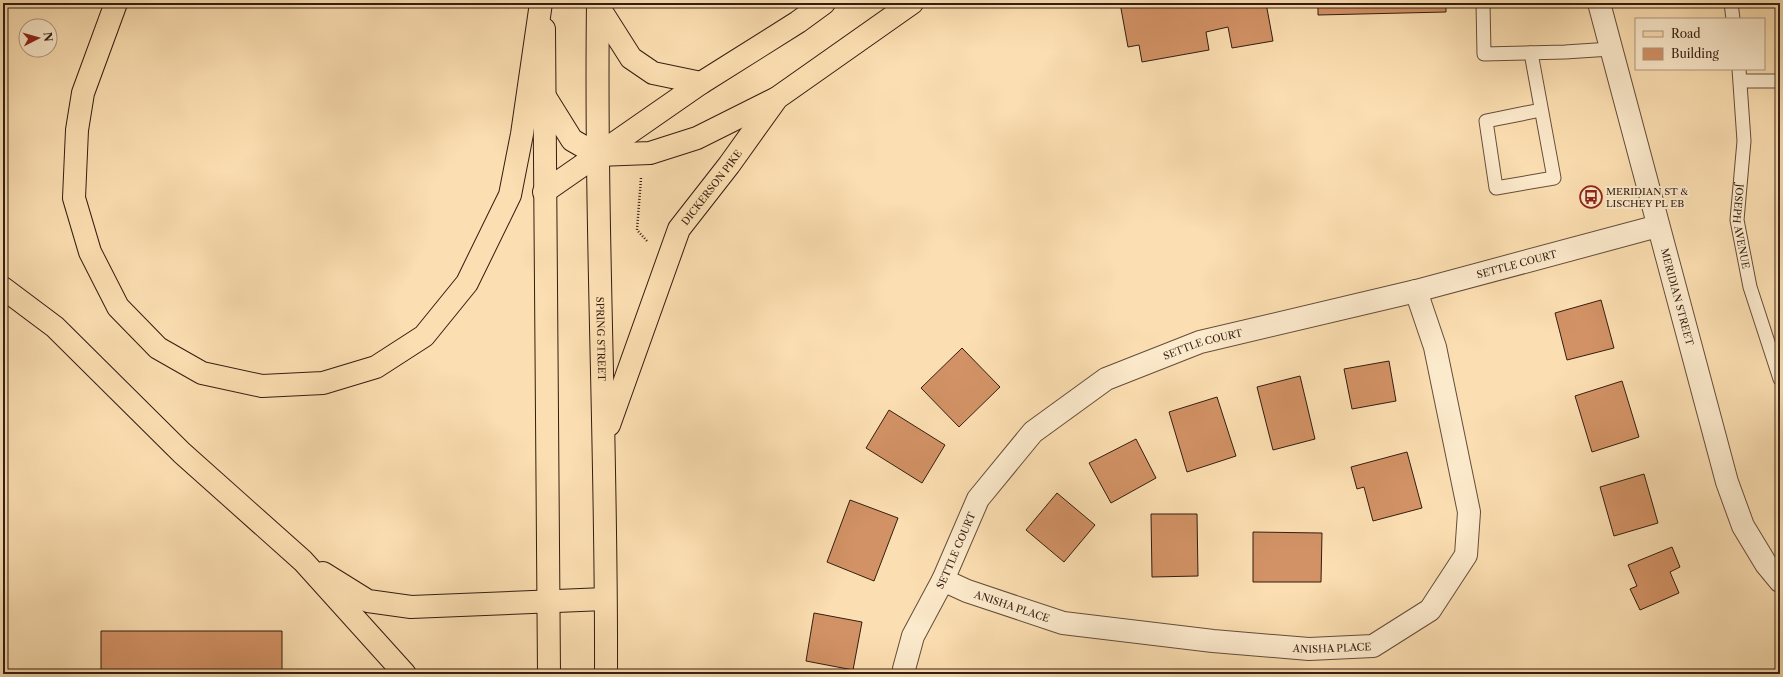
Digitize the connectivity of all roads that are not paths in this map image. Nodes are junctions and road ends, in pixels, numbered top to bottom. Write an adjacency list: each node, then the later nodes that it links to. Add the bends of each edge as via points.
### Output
1 (116, 3): 2 (main road, via 82,93 77,130 74,198 90,252 118,307 158,348 202,373 262,386 323,383 376,367 424,336 467,283 510,195)
2 (542, 3): 15 (main road)
3 (824, 3): 14 (main road)
4 (912, 3): 16 (main road, DICKERSON PIKE)
5 (1483, 3): 11 (lane, via 1484,54)
6 (1599, 3): 10 (street, MERIDIAN STREET)
7 (1731, 3): 9 (lane)
8 (598, 4): 14 (main road, via 631,58 653,73); 18 (main road, SPRING STREET)
9 (1733, 18)
10 (1611, 49): 11 (lane); 20 (street, MERIDIAN STREET)
11 (1531, 53): 17 (lane)
12 (1740, 75): 13 (lane); 23 (lane, JOSEPH AVENUE, via 1744,141 1737,220 1750,287)
13 (1780, 81)
14 (701, 83): 18 (main road)
15 (544, 95): 18 (main road, via 572,140); 19 (main road)
16 (777, 98): 18 (main road, via 697,138 650,153); 24 (main road, DICKERSON PIKE, via 679,229)
17 (1541, 110): 17 (lane, via 1486,121 1496,188 1554,178)
18 (598, 155): 19 (main road); 24 (main road, SPRING STREET)
19 (544, 192): 29 (main road)
20 (1658, 226): 22 (street, SETTLE COURT); 27 (street, MERIDIAN STREET, via 1727,482 1743,526 1766,564)
21 (3, 288): 25 (main road, via 55,327 182,453)
22 (1416, 291): 26 (street, SETTLE COURT, via 1200,342 1106,379 1033,432 978,499); 26 (street, ANISHA PLACE, via 1435,347 1468,512 1466,555 1430,610 1373,646 1309,649 1213,641 1063,623 967,591)
23 (1780, 379)
24 (604, 438): 28 (main road, SPRING STREET)
25 (303, 561): 29 (main road, via 368,601 411,607); 30 (main road)
26 (943, 580): 33 (street, SETTLE COURT, via 914,636)
27 (1780, 581)
28 (605, 599): 29 (main road); 32 (main road, SPRING STREET)
29 (548, 601): 31 (main road)
30 (405, 674)
31 (549, 674)
32 (606, 674)
33 (904, 674)

